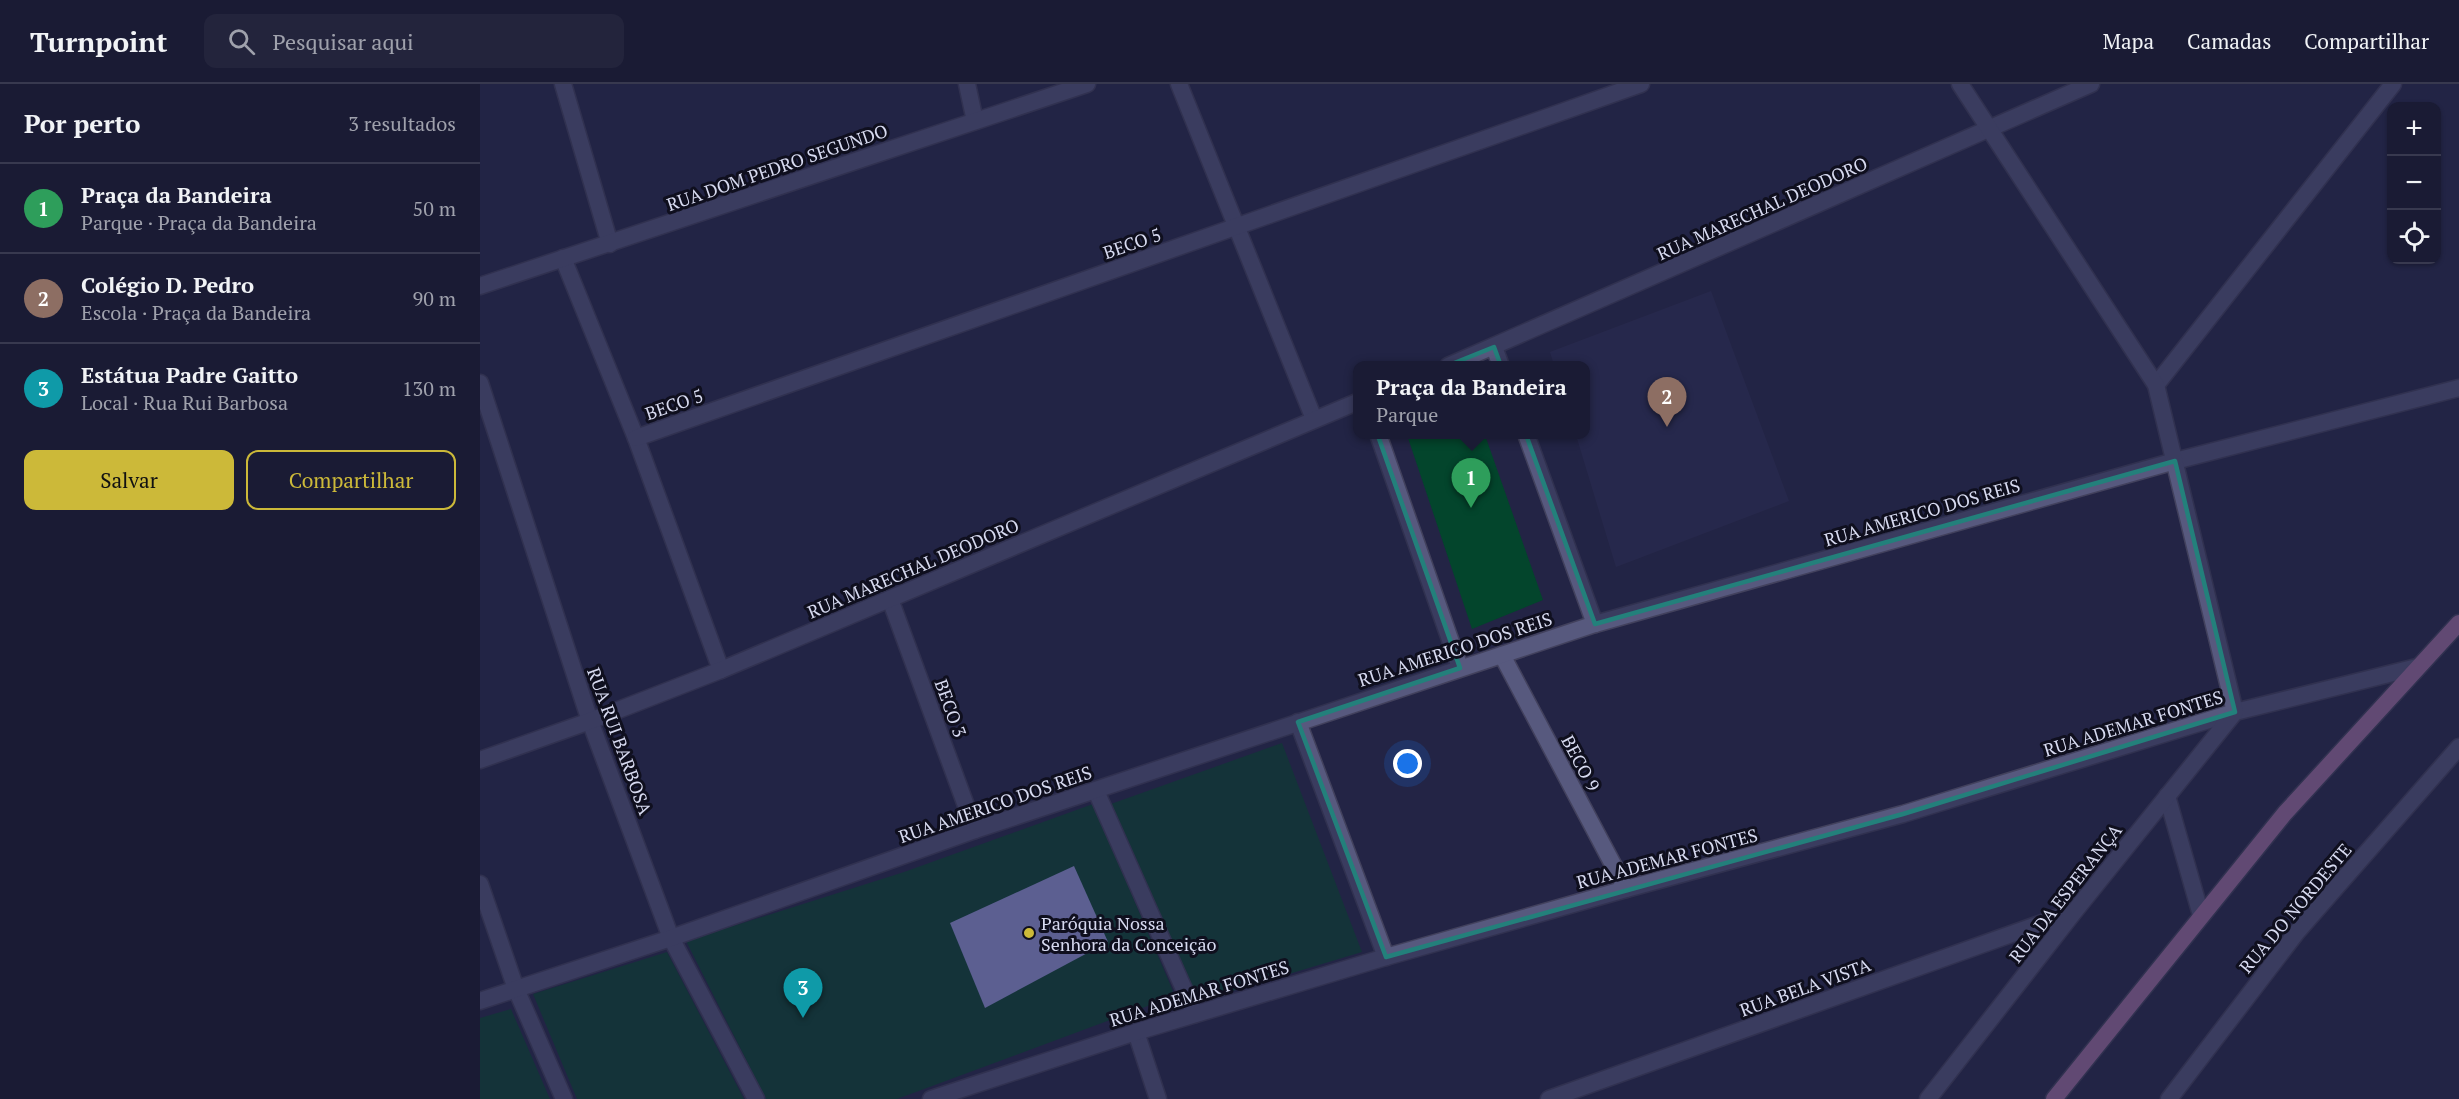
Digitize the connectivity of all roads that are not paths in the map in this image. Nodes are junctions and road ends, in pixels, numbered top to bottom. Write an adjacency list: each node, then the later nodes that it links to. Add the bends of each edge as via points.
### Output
1 (563, 84): 12 (street)
2 (967, 84): 9 (street)
3 (1087, 84): 9 (street, RUA DOM PEDRO SEGUNDO)
4 (1179, 84): 11 (street)
5 (1641, 84): 11 (street, BECO 5)
6 (1960, 84): 10 (street)
7 (2091, 84): 10 (street, RUA MARECHAL DEODORO)
8 (2393, 84): 19 (street)
9 (975, 121): 12 (street, RUA DOM PEDRO SEGUNDO)
10 (1990, 128): 15 (street, RUA MARECHAL DEODORO); 19 (street)
11 (1236, 227): 22 (street); 23 (street, BECO 5)
12 (610, 244): 13 (street, RUA DOM PEDRO SEGUNDO)
13 (563, 258): 14 (street, RUA DOM PEDRO SEGUNDO); 23 (street)
14 (480, 286)
15 (1494, 347): 16 (street, RUA MARECHAL DEODORO); 17 (street)
16 (1461, 361)
17 (1499, 361)
18 (480, 383): 35 (street, RUA RUI BARBOSA)
19 (2156, 385): 26 (street)
20 (2459, 388): 26 (street, RUA AMERICO DOS REIS)
21 (1353, 404): 22 (street, RUA MARECHAL DEODORO)
22 (1314, 419): 27 (street, RUA MARECHAL DEODORO)
23 (636, 438): 33 (street)
24 (1379, 439): 32 (street)
25 (1527, 439): 29 (street)
26 (2175, 461): 29 (street, RUA AMERICO DOS REIS); 34 (street)
27 (890, 599): 33 (street, RUA MARECHAL DEODORO); 41 (street, BECO 3)
28 (2459, 623): 31 (main road)
29 (1595, 624): 30 (street, RUA AMERICO DOS REIS)
30 (1502, 655): 32 (street, RUA AMERICO DOS REIS); 43 (street, BECO 9)
31 (2417, 667): 34 (street, RUA ADEMAR FONTES); 45 (main road, via 2285,813)
32 (1461, 668): 36 (street, RUA AMERICO DOS REIS)
33 (721, 670): 35 (street, RUA MARECHAL DEODORO)
34 (2235, 712): 40 (street, RUA DA ESPERANÇA); 43 (street, RUA ADEMAR FONTES, via 1903,814)
35 (590, 721): 38 (street, RUA MARECHAL DEODORO); 46 (street, RUA RUI BARBOSA)
36 (1298, 722): 39 (street, RUA AMERICO DOS REIS); 47 (street)
37 (2459, 747): 59 (street, RUA DO NORDESTE, via 2297,932)
38 (480, 760)
39 (1096, 791): 41 (street, RUA AMERICO DOS REIS); 50 (street)
40 (2167, 796): 44 (street, RUA DA ESPERANÇA); 45 (street)
41 (975, 830): 46 (street, RUA AMERICO DOS REIS)
42 (480, 884): 48 (street)
43 (1626, 889): 47 (street, RUA ADEMAR FONTES)
44 (2073, 912): 56 (street, RUA BELA VISTA); 57 (street, RUA DA ESPERANÇA)
45 (2201, 915): 58 (main road)
46 (671, 938): 48 (street, RUA AMERICO DOS REIS); 53 (street, RUA RUI BARBOSA)
47 (1386, 957): 50 (street, RUA ADEMAR FONTES)
48 (516, 989): 49 (street, RUA AMERICO DOS REIS); 52 (street)
49 (480, 1001)
50 (1195, 1014): 51 (street, RUA ADEMAR FONTES)
51 (1136, 1032): 54 (street, RUA ADEMAR FONTES); 55 (street)
52 (564, 1099)
53 (756, 1099)
54 (931, 1099)
55 (1158, 1099)
56 (1549, 1099)
57 (1928, 1099)
58 (2054, 1099)
59 (2169, 1099)

